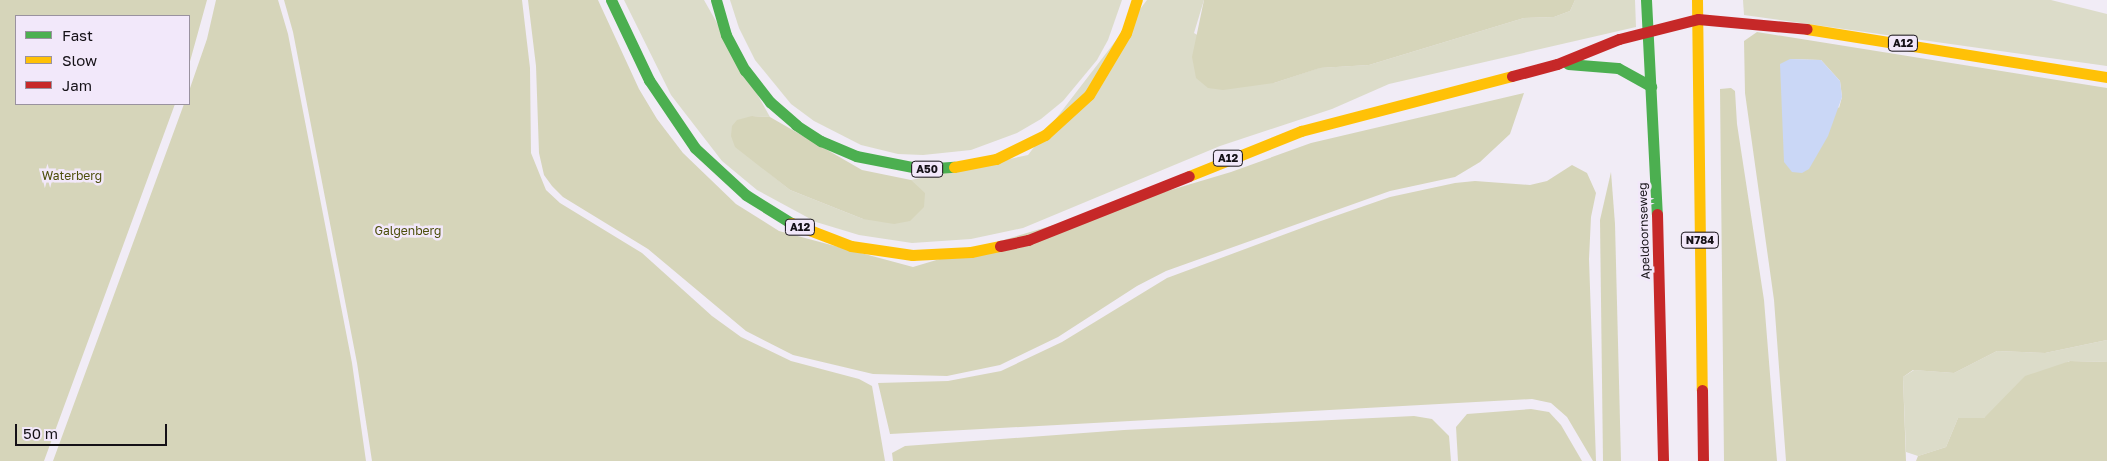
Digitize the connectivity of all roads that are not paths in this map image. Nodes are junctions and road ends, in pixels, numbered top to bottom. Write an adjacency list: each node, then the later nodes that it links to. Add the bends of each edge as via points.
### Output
1 (611, 0): 8 (main road, A12, via 649,80 671,115 695,148 746,196 794,225 831,240 912,255 971,252 1028,240 1301,131)
2 (716, 0): 3 (main road, A50, via 726,35 745,70 770,102 796,124 821,141 856,156 901,167 944,169 980,164 1012,153 1045,135 1069,116 1109,67 1126,33)
3 (1137, 0)
4 (1646, 0): 7 (main road, Apeldoornseweg)
5 (1697, 0): 6 (main road, N784)
6 (1698, 19): 7 (main road); 9 (main road, A12, via 1834,32); 12 (main road, N784)
7 (1648, 34): 8 (main road, A12, via 1619,39); 10 (main road, Apeldoornseweg)
8 (1557, 64): 10 (main road, A12, via 1599,64 1618,68)
9 (2107, 77)
10 (1651, 86): 11 (main road, Apeldoornseweg, via 1659,254)
11 (1663, 461)
12 (1702, 461)

